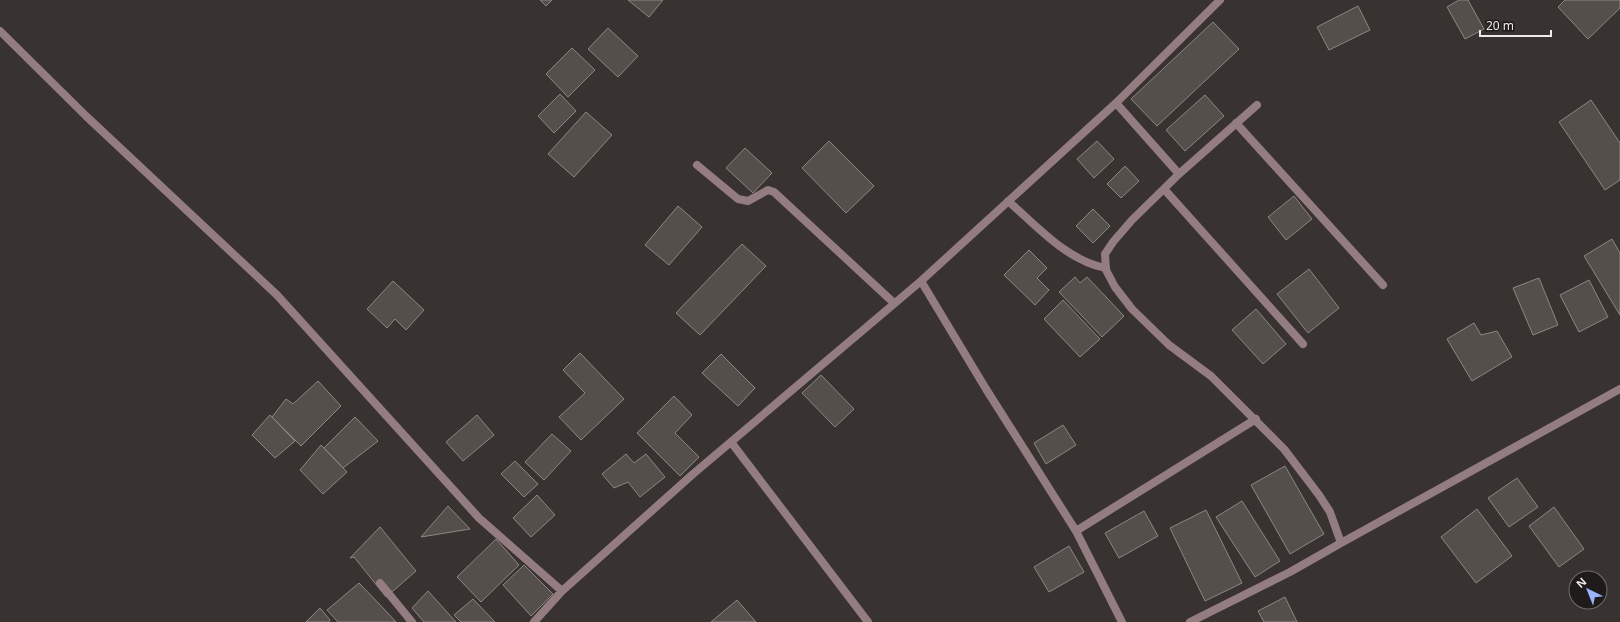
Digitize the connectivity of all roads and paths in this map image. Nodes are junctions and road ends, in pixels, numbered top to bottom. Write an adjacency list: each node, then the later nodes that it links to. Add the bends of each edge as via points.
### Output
1 (1220, 0): 3 (street)
2 (0, 31): 21 (street, via 86,116 277,295 479,518)
3 (1116, 103): 7 (street); 9 (street)
4 (1257, 105): 5 (street)
5 (1236, 123): 7 (street); 12 (street)
6 (697, 165): 13 (street, via 738,199 748,201 768,190 774,192)
7 (1179, 174): 8 (street)
8 (1164, 189): 10 (street, via 1113,242 1106,254); 14 (street)
9 (1008, 201): 10 (street, via 1076,257 1093,266); 11 (street)
10 (1106, 268): 16 (street, via 1115,287 1132,309 1169,345 1211,376)
11 (920, 281): 13 (street); 18 (street)
12 (1383, 285)
13 (894, 303): 17 (street)
14 (1303, 344)
15 (1620, 389): 19 (street)
16 (1256, 420): 18 (street); 19 (street, via 1284,449 1319,495 1330,512)
17 (731, 442): 21 (street); 24 (street)
18 (1076, 531): 25 (street)
19 (1341, 543): 26 (street, via 1290,572)
20 (380, 584): 22 (street)
21 (562, 591): 23 (street)
22 (412, 622)
23 (534, 622)
24 (868, 622)
25 (1122, 622)
26 (1190, 622)

